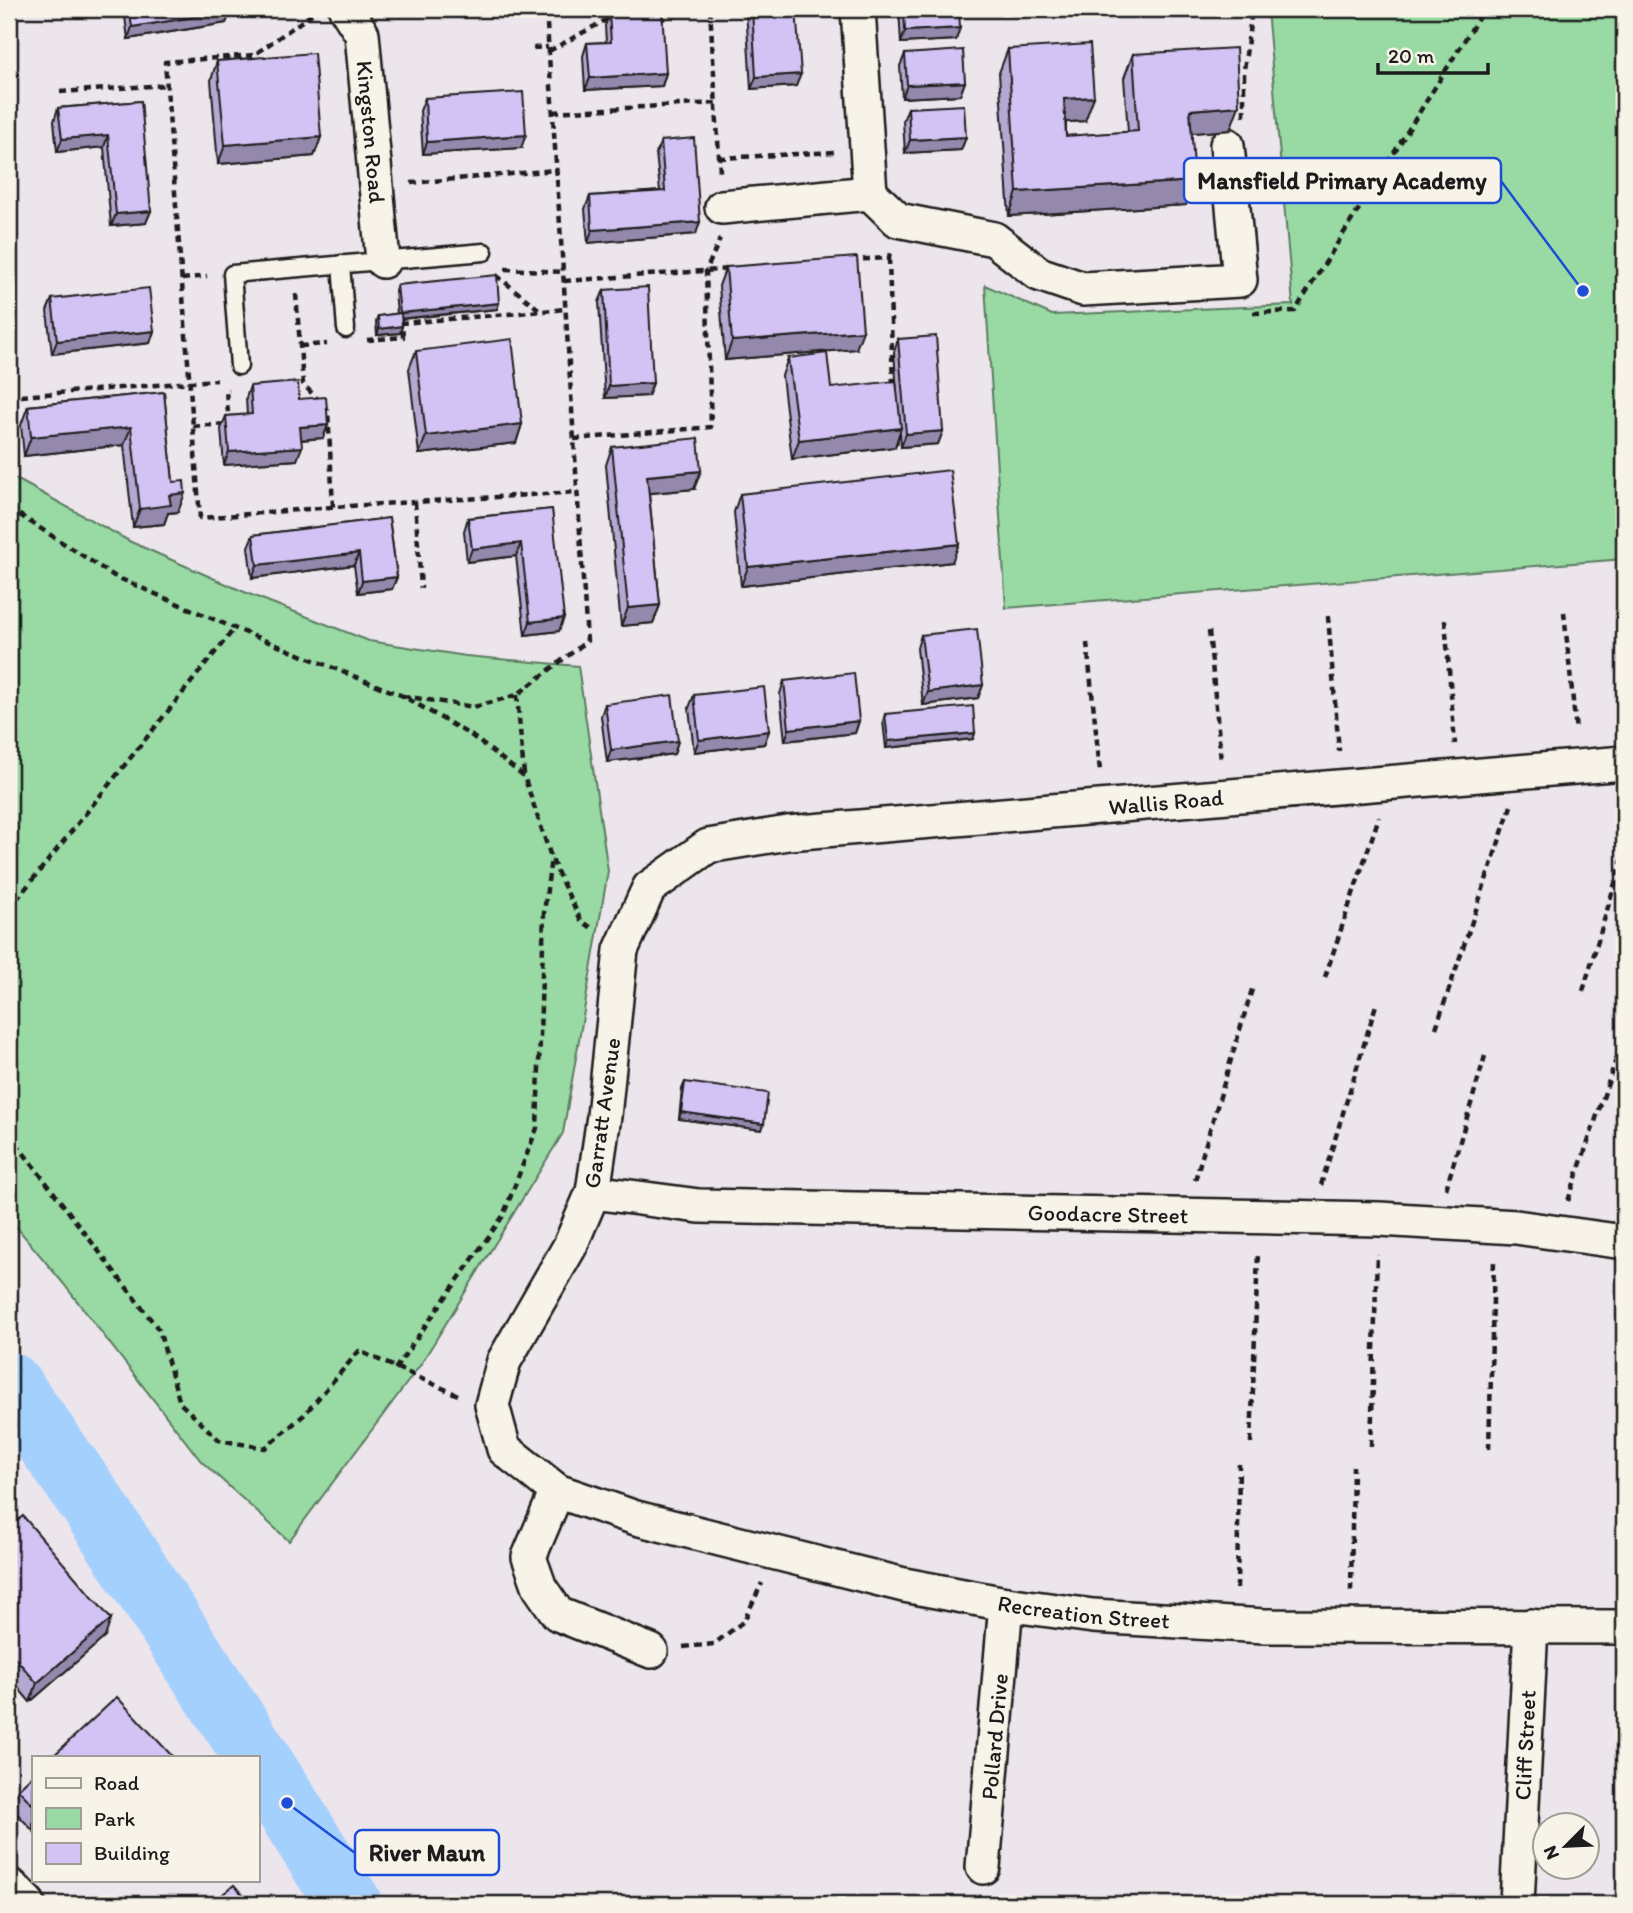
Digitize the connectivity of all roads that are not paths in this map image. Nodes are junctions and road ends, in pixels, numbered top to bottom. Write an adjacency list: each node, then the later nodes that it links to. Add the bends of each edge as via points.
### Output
1 (346, 9): 7 (street, Kingston Road, via 362,34)
2 (858, 9): 4 (street)
3 (1227, 145): 4 (street, via 1240,280 1083,289 1039,274 994,239 898,220)
4 (870, 193): 5 (street)
5 (722, 207)
6 (485, 260): 7 (lane)
7 (383, 261): 8 (lane)
8 (341, 264): 9 (lane); 10 (lane, via 232,274)
9 (346, 329)
10 (239, 366)
11 (1624, 764): 12 (street, Wallis Road, via 788,833)
12 (708, 846): 13 (street, Garratt Avenue, via 649,888 621,950)
13 (593, 1192): 14 (street, Goodacre Street, via 699,1206 1378,1219 1496,1225); 15 (street, Garratt Avenue, via 570,1246 503,1361 492,1405 504,1449)
14 (1624, 1242)
15 (557, 1491): 16 (street, Recreation Street, via 636,1518 776,1554); 19 (street, via 529,1557 540,1588 558,1614)
16 (1006, 1604): 17 (street, Recreation Street, via 1093,1616 1237,1624); 20 (street, Pollard Drive)
17 (1531, 1626): 18 (street, Recreation Street); 23 (street, Cliff Street)
18 (1624, 1627)
19 (651, 1651)
20 (982, 1867)
21 (9, 1888): 22 (main road)
22 (25, 1904)
23 (1517, 1904)

